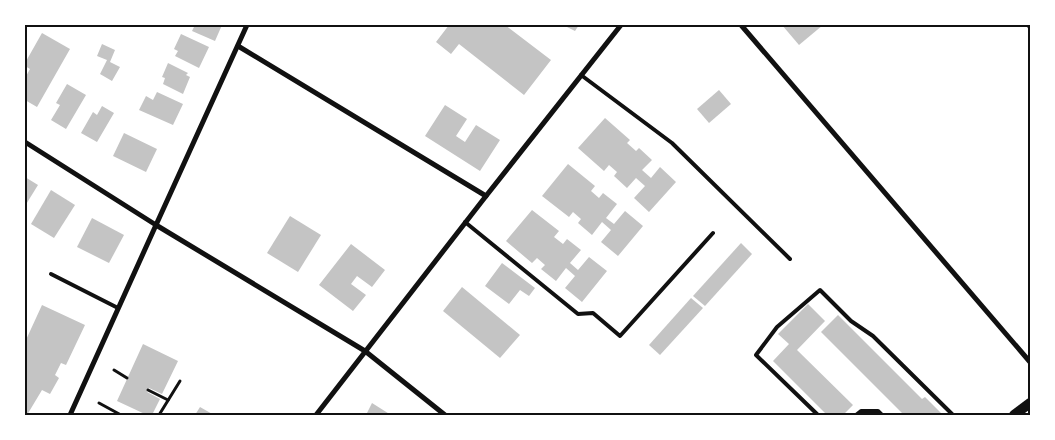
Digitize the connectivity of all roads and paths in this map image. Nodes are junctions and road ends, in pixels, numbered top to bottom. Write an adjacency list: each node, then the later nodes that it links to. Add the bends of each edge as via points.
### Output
1 (248, 25): 4 (street)
2 (621, 25): 5 (street)
3 (741, 25): 15 (street)
4 (238, 46): 7 (street); 9 (street)
5 (581, 75): 7 (street); 11 (lane, via 672,143)
6 (25, 142): 9 (street)
7 (486, 196): 8 (street)
8 (465, 222): 10 (lane, via 578,314 593,314 620,336); 14 (street)
9 (156, 225): 13 (street); 14 (street)
10 (713, 233)
11 (790, 259)
12 (52, 274): 13 (lane)
13 (118, 308): 23 (street)
14 (365, 351): 26 (street); 27 (street)
15 (1030, 362)
16 (114, 370): 17 (path)
17 (127, 378)
18 (180, 382): 20 (path)
19 (148, 390): 20 (path)
20 (168, 400): 25 (path)
21 (99, 403): 24 (path)
22 (1030, 403): 32 (main road)
23 (70, 415)
24 (121, 415)
25 (159, 415)
26 (316, 415)
27 (444, 415)
28 (818, 415): 31 (lane, via 756,355 777,327 820,290 851,321 873,336)
29 (856, 415): 30 (lane, via 861,411 878,411)
30 (882, 415)
31 (954, 415)
32 (1014, 415)

